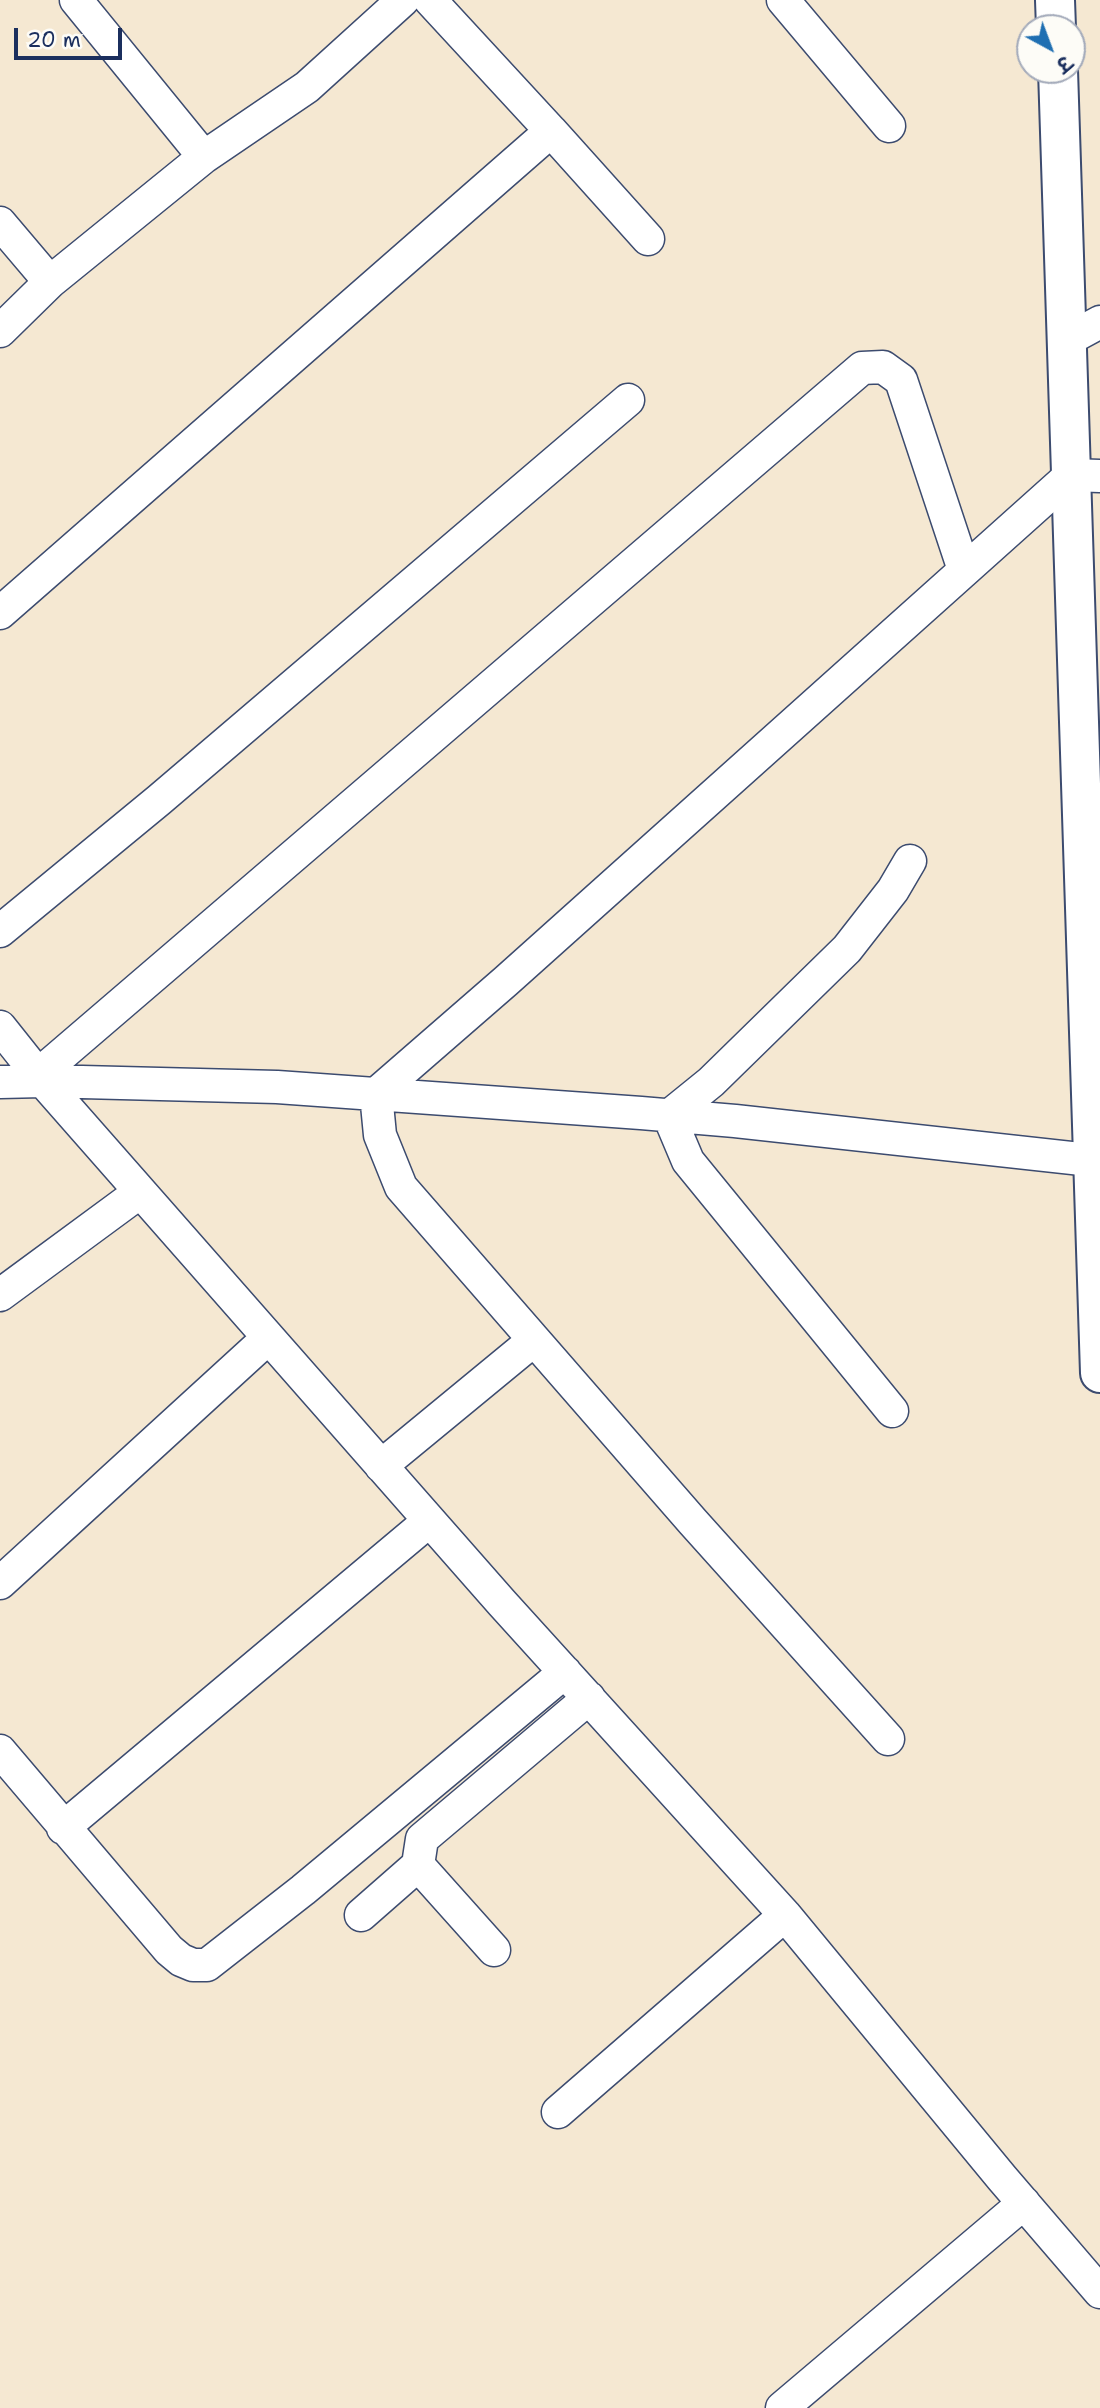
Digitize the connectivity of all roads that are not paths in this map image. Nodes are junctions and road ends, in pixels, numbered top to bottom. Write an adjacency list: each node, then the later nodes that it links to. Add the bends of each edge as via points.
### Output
1 (76, 0): 8 (street)
2 (430, 0): 7 (street)
3 (783, 0): 6 (street)
4 (391, 4): 8 (street, via 307,87)
5 (1058, 84): 12 (street)
6 (888, 126)
7 (551, 131): 10 (street); 20 (street)
8 (204, 157): 11 (street)
9 (0, 223): 11 (street)
10 (648, 239)
11 (50, 282): 15 (street)
12 (1065, 291): 13 (street); 16 (street)
13 (1100, 305)
14 (1100, 322): 16 (street)
15 (0, 331)
16 (1067, 340): 18 (street)
17 (628, 400): 22 (street)
18 (1086, 475): 19 (street); 28 (street)
19 (964, 570): 24 (street, via 901,380 883,367 862,368); 26 (street)
20 (0, 613)
21 (910, 861): 27 (street, via 846,950 711,1082)
22 (0, 931)
23 (0, 1027): 24 (street)
24 (41, 1078): 25 (street); 26 (street); 29 (street)
25 (0, 1082)
26 (376, 1094): 27 (street); 32 (street, via 380,1135 401,1187)
27 (669, 1116): 28 (street); 34 (street, via 688,1161)
28 (1097, 1161): 33 (street)
29 (140, 1192): 30 (street); 31 (street)
30 (0, 1295)
31 (268, 1338): 35 (street); 37 (street)
32 (534, 1340): 35 (street); 40 (street)
33 (1100, 1373)
34 (892, 1411)
35 (381, 1465): 36 (street)
36 (429, 1521): 38 (street); 43 (street)
37 (0, 1583)
38 (565, 1672): 39 (street); 42 (street)
39 (589, 1698): 44 (street); 46 (street)
40 (888, 1740)
41 (0, 1751): 43 (street)
42 (398, 1811): 43 (street, via 207,1965 181,1961 169,1950); 44 (street)
43 (63, 1828)
44 (420, 1852): 45 (street); 47 (street)
45 (361, 1915)
46 (785, 1915): 48 (street); 49 (street)
47 (494, 1950)
48 (558, 2112)
49 (1024, 2203): 50 (street); 51 (street)
50 (1100, 2291)
51 (782, 2408)

